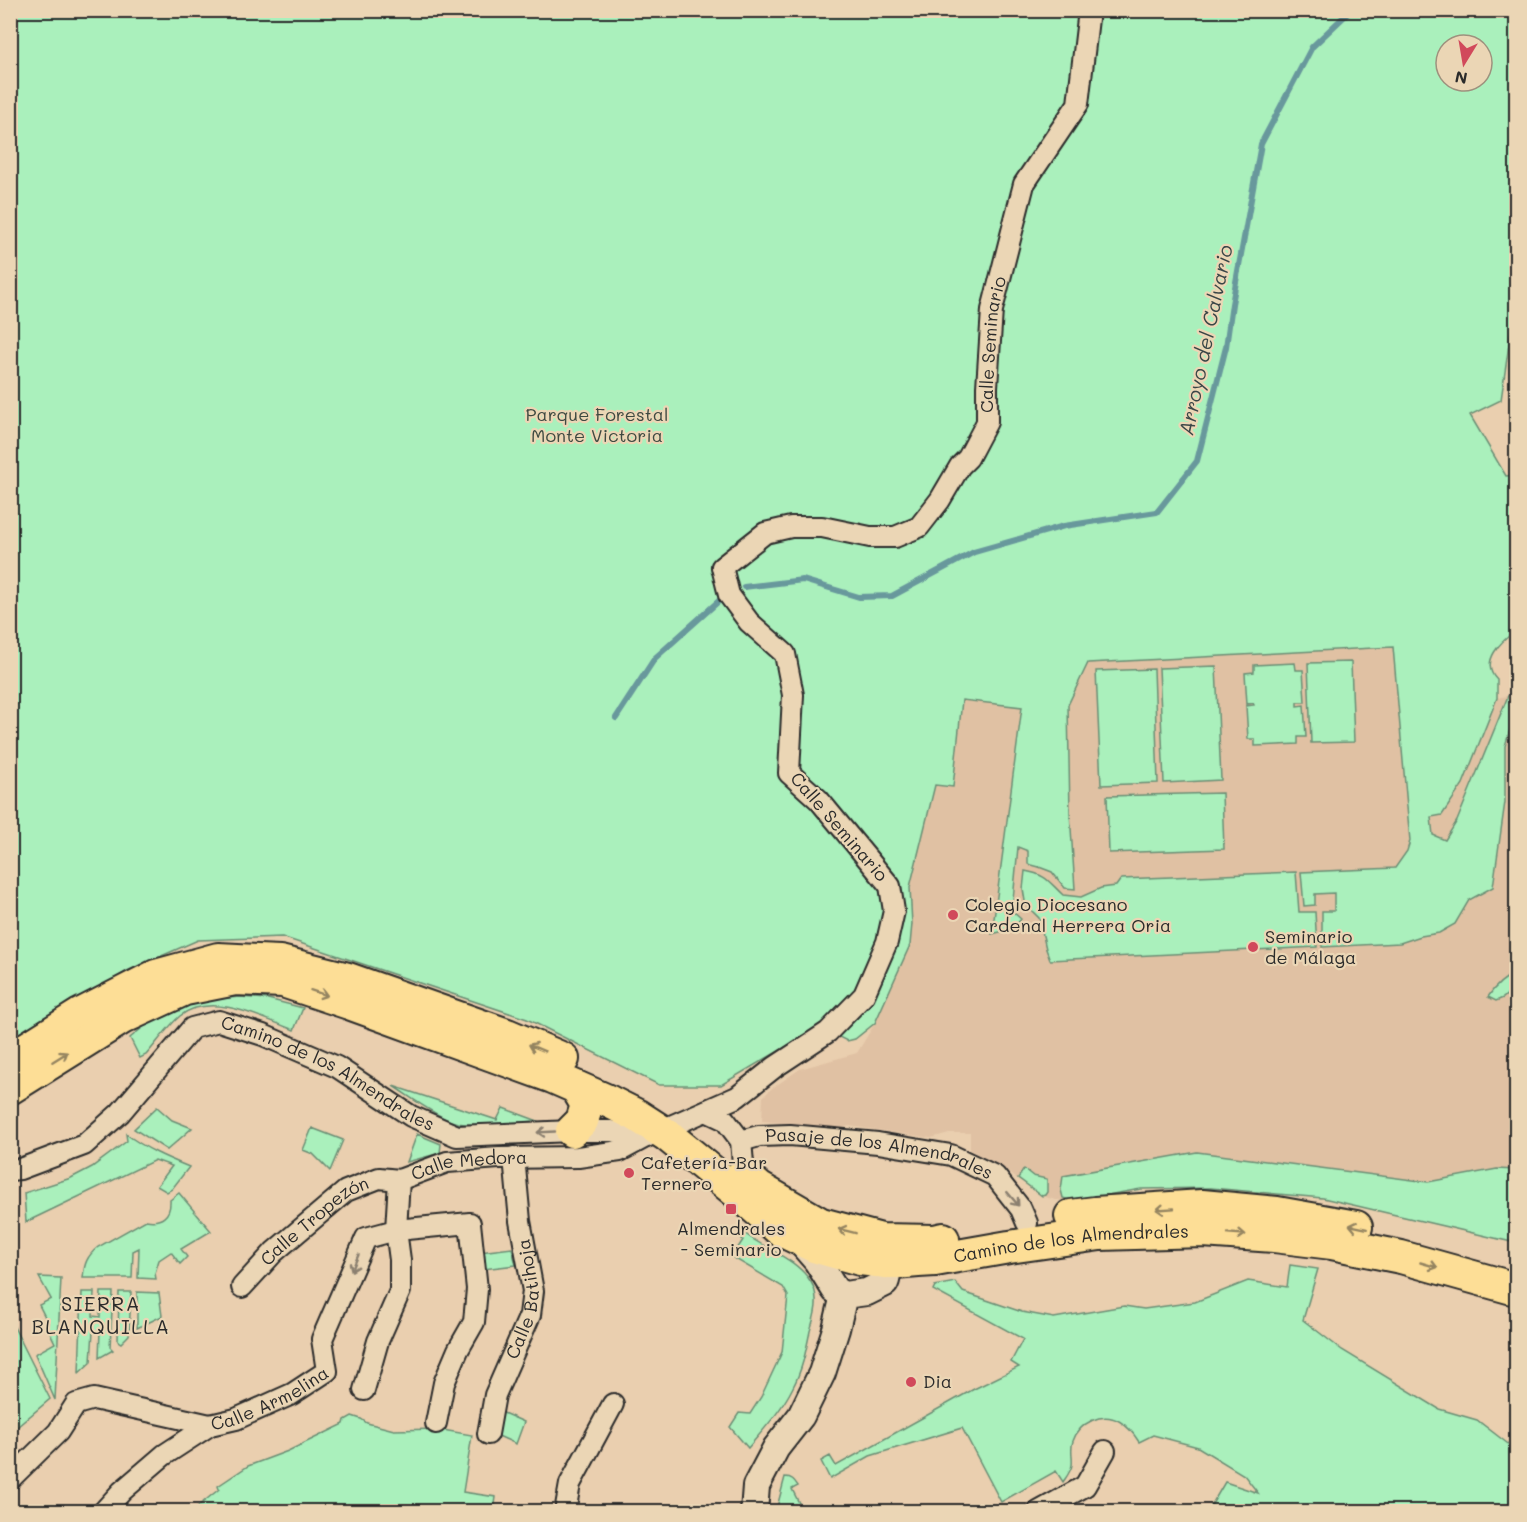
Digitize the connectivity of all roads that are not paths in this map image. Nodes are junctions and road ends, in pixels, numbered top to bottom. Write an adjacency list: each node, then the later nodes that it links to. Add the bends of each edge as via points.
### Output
1 (1089, 10): 5 (street, Calle Seminario, via 1078,104 1024,184 992,310 987,422 968,458 919,527 895,537 870,537 822,527 765,532 722,567 735,604 785,654 793,694 789,773 819,800 890,886 894,911 887,942 864,995 828,1032 737,1097)
2 (10, 1059): 5 (main road, Camino de los Almendrales, one-way to 2, via 651,1102 619,1083 507,1035 348,978 280,962 218,959 156,976 80,1015)
3 (10, 1088): 4 (main road, Camino de los Almendrales, one-way to 4, via 122,1018 185,989 235,979 283,981)
4 (577, 1088): 5 (main road, Camino de los Almendrales, via 636,1115); 6 (main road, via 587,1105 582,1121)
5 (673, 1125): 6 (street, Camino de los Almendrales); 7 (street, Camino de los Almendrales, via 725,1120); 8 (street, Calle Medora, via 620,1150 578,1157); 10 (main road, Camino de los Almendrales); 14 (main road, Camino de los Almendrales, via 667,1135 779,1229)
6 (572, 1131): 9 (street, Camino de los Almendrales, one-way to 9, via 457,1136 411,1116 337,1067 219,1021 192,1028 120,1113 84,1145)
7 (741, 1141): 10 (street); 12 (street, Pasaje de los Almendrales, one-way to 12, via 790,1135 951,1155 994,1176)
8 (514, 1158): 11 (street, Calle Medora, via 447,1162); 24 (street, Calle Batihoja, via 533,1291 530,1316 495,1395)
9 (10, 1170)
10 (744, 1175): 15 (main road, Camino de los Almendrales, one-way to 10, via 821,1224)
11 (399, 1180): 13 (street, Calle Medora); 17 (street, Calle Tropezón, via 379,1178 346,1191 274,1252)
12 (1027, 1222): 15 (main road, Camino de los Almendrales); 16 (main road, Camino de los Almendrales, one-way to 12, via 1338,1223 1202,1206)
13 (396, 1230): 20 (street, Calle Medora, via 400,1291 378,1341); 22 (street, via 470,1223 477,1289 474,1322 444,1383); 23 (street, Calle Armelina, one-way to 23, via 366,1238 322,1339 327,1371 292,1394 236,1419)
14 (796, 1238): 15 (main road, Camino de los Almendrales, via 860,1259); 19 (street, via 835,1290)
15 (884, 1251): 18 (main road, Camino de los Almendrales, one-way to 18, via 895,1263 1100,1234 1203,1231 1332,1243 1401,1257); 19 (street, via 885,1283 867,1292)
16 (1516, 1267)
17 (242, 1287)
18 (1516, 1289)
19 (844, 1295): 29 (street, via 822,1373 801,1416 776,1448 756,1485)
20 (364, 1390)
21 (613, 1404): 28 (street, via 570,1484)
22 (436, 1423)
23 (210, 1425): 26 (street, via 94,1399 76,1404 58,1432); 27 (street, Calle Armelina, via 164,1455)
24 (488, 1434)
25 (1104, 1451): 30 (street, via 1085,1486)
26 (10, 1479)
27 (103, 1512)
28 (565, 1512)
29 (754, 1512)
30 (1038, 1512)

